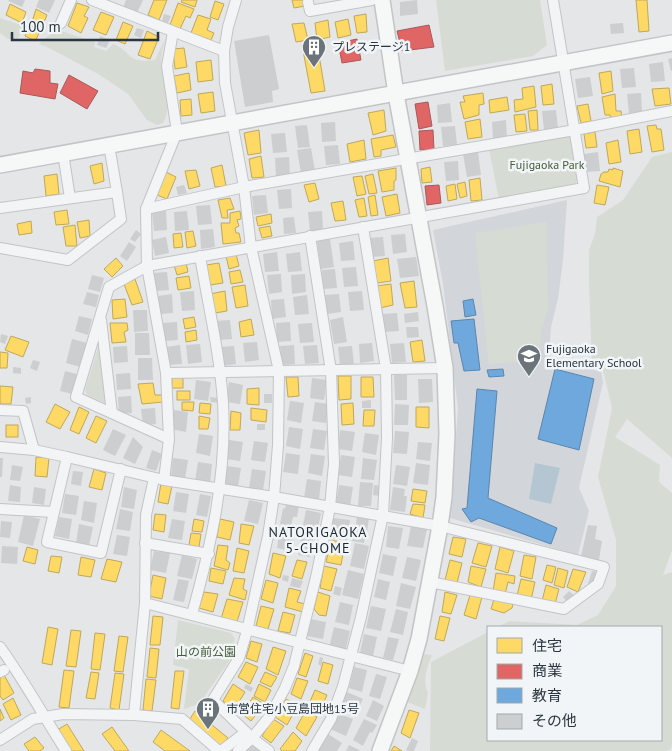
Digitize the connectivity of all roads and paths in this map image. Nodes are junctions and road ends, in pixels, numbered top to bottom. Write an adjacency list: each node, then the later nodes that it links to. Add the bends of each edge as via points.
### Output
1 (70, 0): 8 (street)
2 (92, 0): 9 (street)
3 (236, 0): 11 (street)
4 (372, 0): 7 (street, via 310,10)
5 (382, 0): 13 (street)
6 (553, 0): 12 (street)
7 (308, 2)
8 (61, 24)
9 (173, 32): 11 (street); 17 (street, via 167,66)
10 (672, 44): 12 (street)
11 (224, 51): 15 (street, via 225,83)
12 (564, 64): 13 (street); 16 (street)
13 (396, 94): 15 (street); 20 (street)
14 (672, 111): 16 (street)
15 (233, 124): 17 (street); 22 (street)
16 (575, 130): 20 (street); 27 (street, via 584,188)
17 (177, 132): 18 (street); 26 (street)
18 (109, 145): 19 (street); 23 (street)
19 (63, 153): 21 (street); 24 (street)
20 (409, 160): 22 (street); 27 (street)
21 (0, 165)
22 (244, 188): 26 (street); 30 (street)
23 (117, 192): 24 (street); 31 (street, via 121,219 68,260)
24 (70, 198): 25 (street)
25 (0, 208)
26 (146, 209): 33 (street)
27 (419, 217): 28 (street); 35 (street)
28 (362, 227): 29 (street); 36 (street)
29 (310, 236): 30 (street); 39 (street)
30 (251, 247): 32 (street); 38 (street)
31 (0, 248)
32 (200, 256): 33 (street); 37 (street)
33 (147, 266): 34 (street, via 110,286); 40 (street)
34 (100, 317): 42 (street); 42 (street, via 76,397)
35 (445, 368): 36 (street); 55 (street, via 447,434)
36 (386, 369): 39 (street); 54 (street)
37 (220, 371): 38 (street); 40 (street); 49 (street, via 223,442)
38 (279, 371): 39 (street); 50 (street)
39 (331, 371): 51 (street, via 334,464)
40 (166, 373): 43 (street)
41 (0, 410): 45 (street, via 23,411)
42 (112, 413): 43 (street)
43 (169, 440): 48 (street)
44 (0, 447): 45 (street)
45 (34, 450): 46 (street)
46 (68, 457): 47 (street); 53 (street)
47 (121, 469): 48 (street); 53 (street, via 101,553 47,542)
48 (159, 479): 49 (street); 56 (street, via 146,515)
49 (219, 489): 50 (street); 57 (street)
50 (274, 497): 51 (street); 61 (street)
51 (330, 507): 54 (street); 62 (street)
52 (0, 509): 53 (street)
53 (53, 512)
54 (383, 515): 55 (street); 64 (street)
55 (440, 526): 58 (street); 58 (street, via 604,567 598,584 564,609)
56 (145, 543): 57 (street); 59 (street)
57 (209, 554): 60 (street)
58 (430, 582): 65 (street)
59 (145, 603): 60 (street); 66 (street)
60 (192, 614): 61 (street)
61 (247, 631): 62 (street); 68 (street, via 239,658 213,700)
62 (300, 644): 64 (street); 68 (street, via 285,688 270,716)
63 (0, 647): 67 (street)
64 (352, 657): 65 (street); 74 (street, via 331,719)
65 (410, 672): 75 (street)
66 (134, 715): 67 (street, via 64,714); 71 (street, via 182,719)
67 (44, 717): 69 (street, via 33,719); 70 (street)
68 (249, 735): 71 (street); 72 (street); 73 (street)
69 (0, 740)
70 (66, 751)
71 (220, 751)
72 (238, 751)
73 (269, 751)
74 (312, 751)
75 (380, 751)

